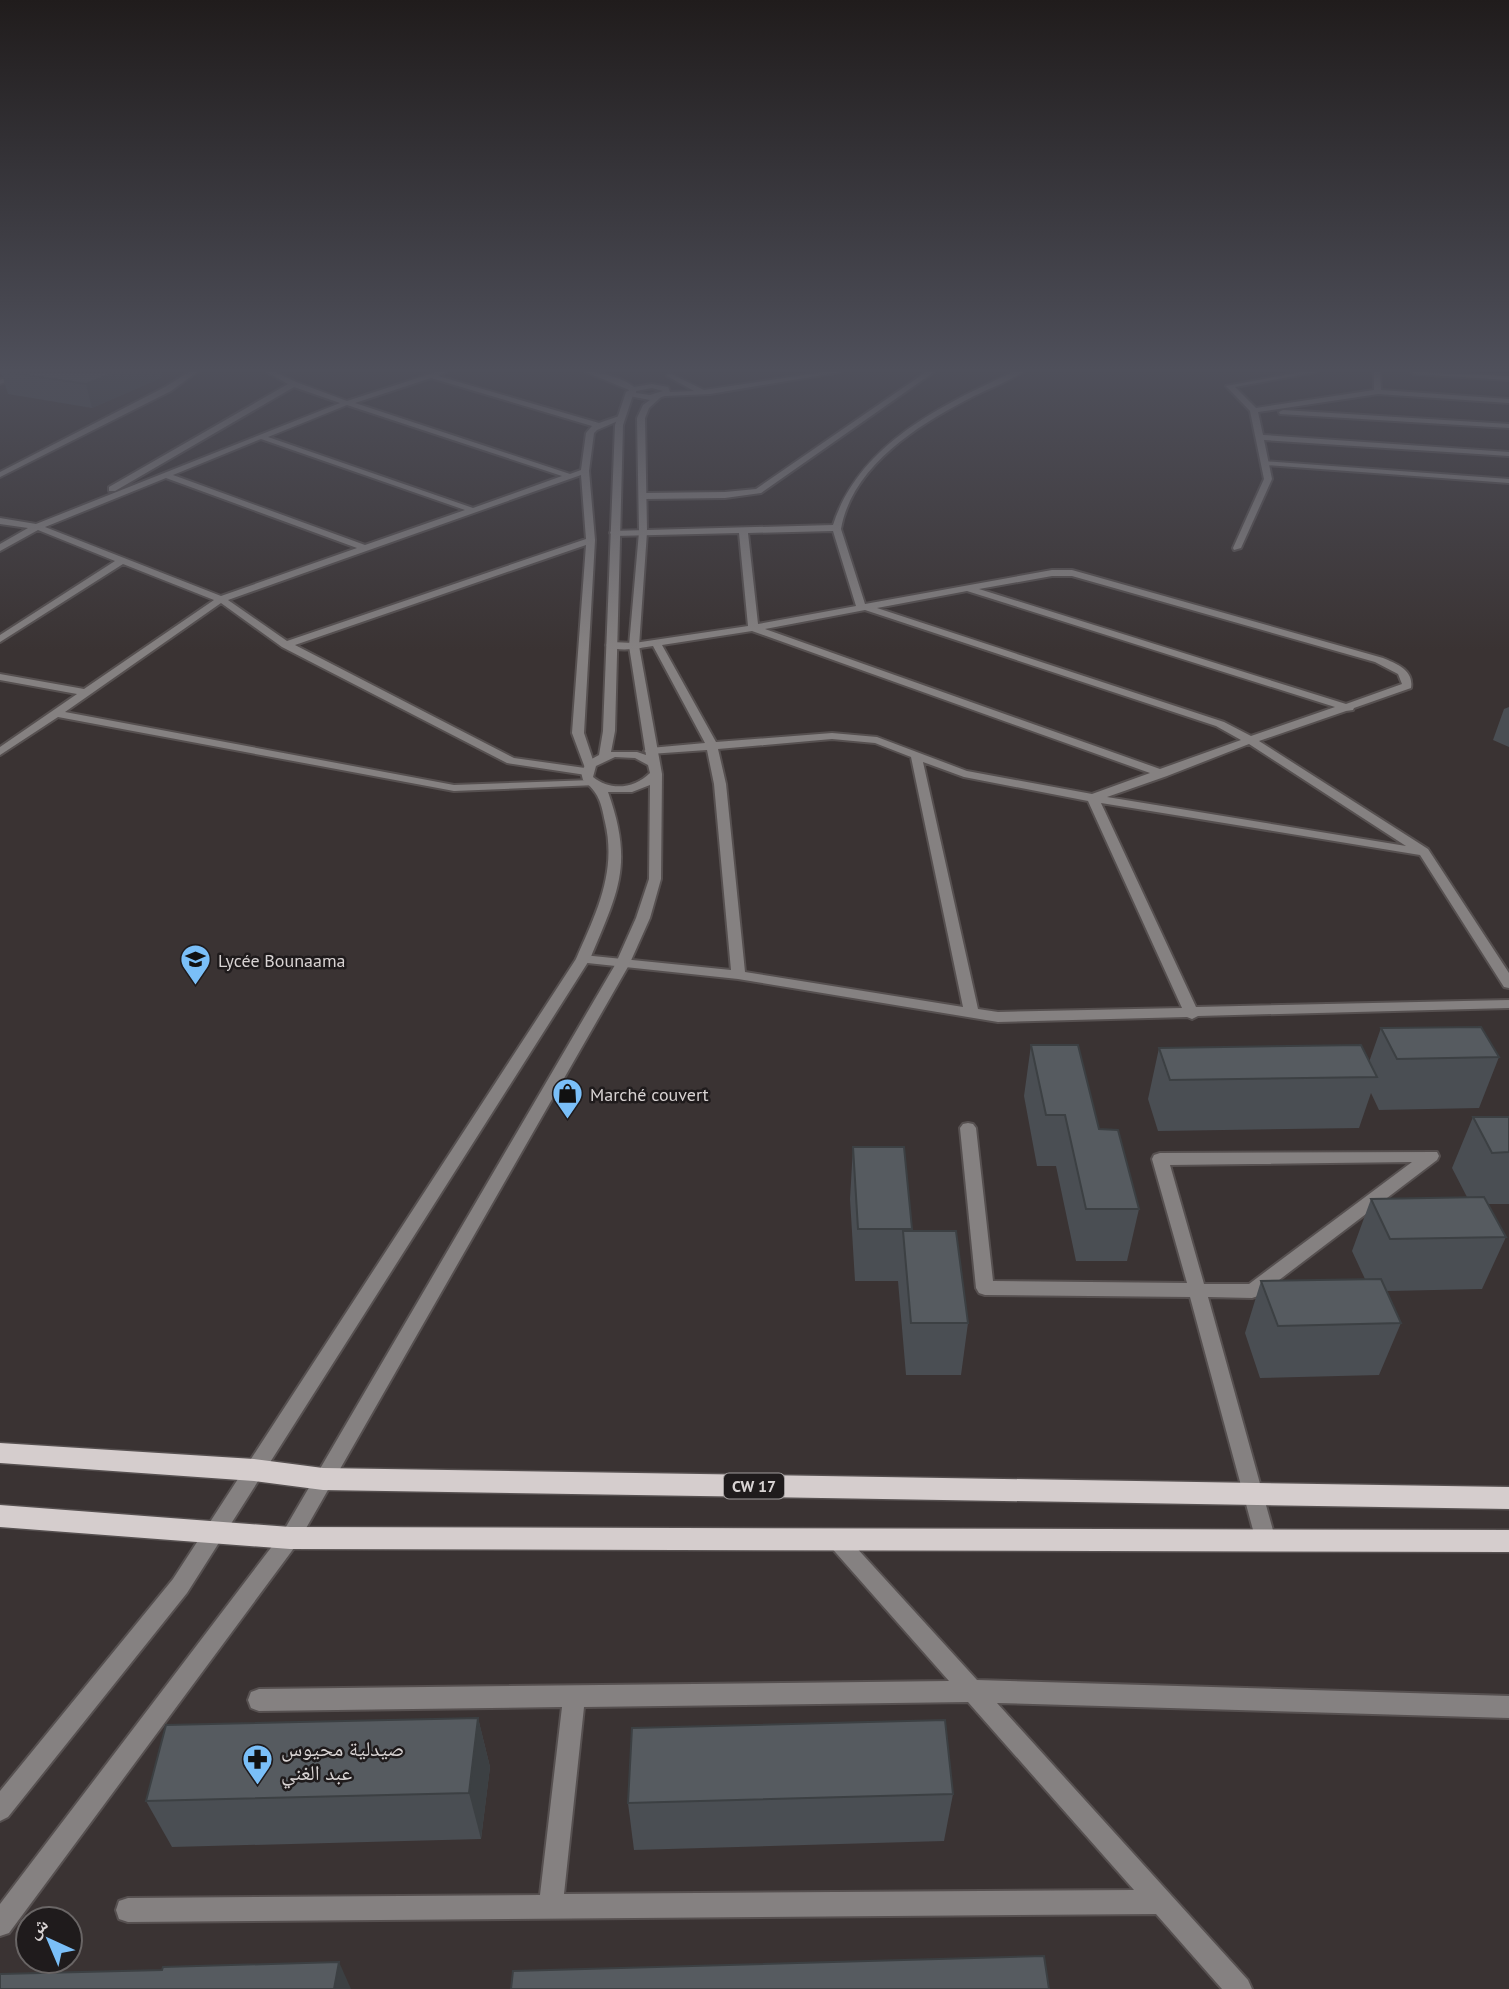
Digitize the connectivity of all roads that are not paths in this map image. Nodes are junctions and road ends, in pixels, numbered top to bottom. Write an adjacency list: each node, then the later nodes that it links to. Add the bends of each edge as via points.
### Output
1 (20, 465): 14 (street)
2 (154, 465): 21 (street)
3 (191, 465): 15 (street)
4 (341, 465): 20 (street)
5 (535, 465): 16 (street)
6 (586, 465): 13 (street)
7 (619, 465): 27 (street)
8 (643, 465): 19 (street)
9 (796, 465): 19 (street, via 758,491)
10 (874, 465): 24 (street, via 850,492)
11 (1265, 465): 31 (street, via 1268,479)
12 (1290, 465): 17 (street)
13 (585, 471): 16 (street); 18 (street)
14 (0, 475)
15 (165, 475): 21 (street); 29 (street)
16 (569, 476): 18 (street); 20 (street)
17 (1509, 481)
18 (586, 484): 28 (street)
19 (644, 496): 26 (street)
20 (472, 510): 29 (street)
21 (70, 514): 23 (street)
22 (0, 521): 23 (street)
23 (37, 527): 30 (street); 32 (street)
24 (837, 528): 25 (street); 35 (street)
25 (743, 530): 26 (street); 36 (street)
26 (643, 532): 27 (street); 41 (street)
27 (614, 533): 40 (street)
28 (591, 540): 39 (street); 53 (street, via 578,733)
29 (362, 547): 34 (street)
30 (0, 548)
31 (1237, 548)
32 (122, 560): 34 (street); 37 (street)
33 (966, 588): 35 (street); 44 (street); 44 (street, via 1052,573 1090,576 1379,660 1400,670 1407,679 1407,686)
34 (221, 598): 39 (street); 43 (street)
35 (862, 606): 36 (street); 46 (street, via 1220,724)
36 (753, 628): 38 (street); 52 (street)
37 (0, 639)
38 (656, 642): 41 (street); 47 (street)
39 (286, 645): 53 (street, via 512,761)
40 (611, 645): 41 (street); 50 (street)
41 (634, 646): 51 (street)
42 (0, 677): 43 (street)
43 (84, 692): 45 (street)
44 (1349, 708): 46 (street)
45 (54, 713): 48 (street); 53 (street, via 454,788)
46 (1250, 740): 52 (street); 55 (street)
47 (712, 746): 49 (street, via 832,736 877,740); 51 (street); 58 (street, via 720,784)
48 (0, 752)
49 (916, 754): 54 (street, via 964,774); 61 (street)
50 (604, 757): 51 (street, via 637,755); 53 (street)
51 (653, 763): 53 (street, via 644,785 634,788 611,789); 57 (street, via 655,879)
52 (1163, 774): 54 (street)
53 (592, 777): 56 (street, via 611,814 618,846 615,885)
54 (1093, 798): 55 (street); 62 (street)
55 (1424, 852): 59 (street)
56 (583, 960): 57 (street); 66 (street)
57 (622, 965): 58 (street); 67 (street)
58 (738, 975): 61 (street)
59 (1509, 984)
60 (1509, 1004): 62 (street)
61 (972, 1014): 62 (street)
62 (1192, 1014)
63 (968, 1128): 64 (street, via 985,1288)
64 (1197, 1292): 64 (street, via 1160,1159 1431,1156 1252,1291); 68 (street)
65 (0, 1452): 66 (main road, CW 17)
66 (254, 1470): 67 (main road, CW 17); 71 (street)
67 (323, 1479): 68 (main road, CW 17); 72 (street)
68 (1253, 1494): 69 (main road, CW 17); 74 (street)
69 (1509, 1498)
70 (0, 1516): 71 (main road)
71 (216, 1533): 72 (main road); 80 (street, via 180,1586)
72 (290, 1538): 73 (main road); 84 (street)
73 (836, 1539): 74 (main road); 76 (street)
74 (1266, 1541): 75 (main road)
75 (1509, 1541)
76 (972, 1691): 77 (street); 79 (street); 81 (street)
77 (574, 1696): 78 (street); 82 (street)
78 (259, 1700)
79 (1509, 1707)
80 (0, 1809)
81 (1162, 1902): 82 (street); 85 (street)
82 (551, 1907): 83 (street)
83 (128, 1910)
84 (0, 1924)
85 (1239, 1989)

